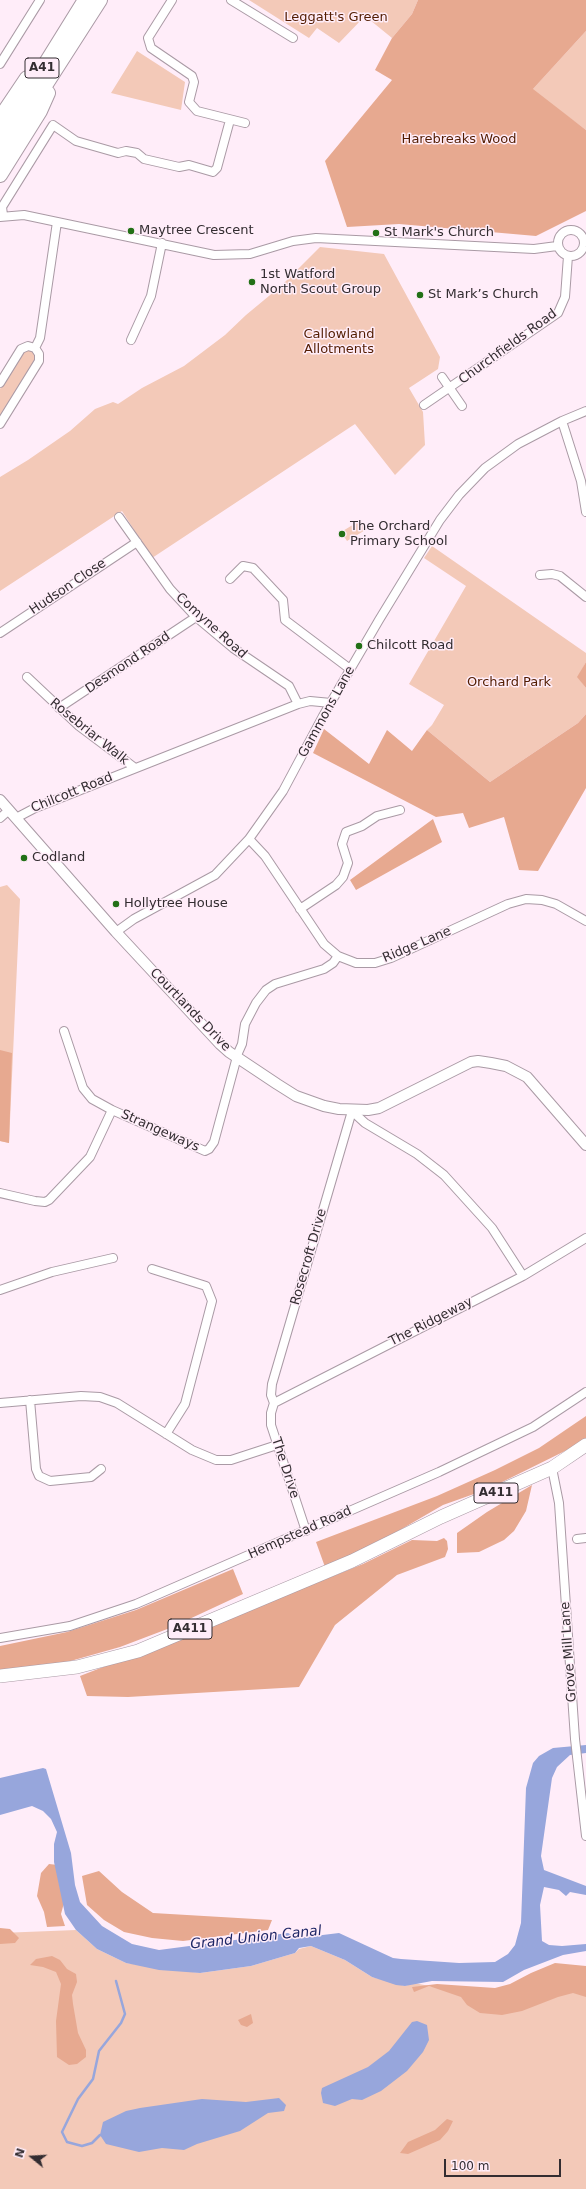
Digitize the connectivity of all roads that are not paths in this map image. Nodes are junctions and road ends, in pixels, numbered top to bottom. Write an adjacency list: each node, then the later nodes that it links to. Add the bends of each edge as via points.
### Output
1 (40, 0): 9 (street)
2 (85, 0): 6 (highway, A41)
3 (100, 0): 8 (highway, A41)
4 (172, 0): 11 (street, via 148,38 151,48 192,76 194,82 189,102 197,111)
5 (231, 0): 7 (street)
6 (60, 37): 10 (highway, via 18,90); 13 (highway, A41)
7 (293, 38)
8 (67, 51): 14 (highway, A41); 15 (highway, via 40,111)
9 (0, 64)
10 (0, 118)
11 (230, 120): 12 (street); 16 (street, via 217,168 213,172 189,166 179,167 144,159 131,152 118,153 76,141 53,125 2,207)
12 (245, 123)
13 (0, 137)
14 (0, 156)
15 (0, 175)
16 (1, 216): 17 (street, via 24,215)
17 (57, 222): 19 (street); 24 (street, via 40,338)
18 (584, 233): 20 (street, via 574,229 565,230 558,237); 21 (street)
19 (162, 243): 20 (street, via 214,254 250,254 293,241 316,238 534,249); 23 (street, via 151,296)
20 (557, 246): 22 (street)
21 (585, 247): 22 (street, via 576,255)
22 (568, 256): 27 (street, Churchfields Road, via 565,298 558,313)
23 (131, 340)
24 (35, 348): 26 (street, via 28,346 21,349); 32 (street, via 39,354 38,364)
25 (442, 377): 27 (street, Churchfields Road)
26 (0, 383)
27 (450, 388): 28 (street, Churchfields Road); 29 (street, Churchfields Road)
28 (424, 405)
29 (462, 406)
30 (586, 411): 31 (street, Gammons Lane)
31 (562, 421): 33 (street, via 581,481); 41 (street, Gammons Lane, via 499,457 459,494 440,520)
32 (0, 424)
33 (586, 512)
34 (120, 517): 35 (street, Comyne Road)
35 (137, 542): 39 (street, Comyne Road, via 158,574); 40 (street, Hudson Close)
36 (540, 575): 38 (street, via 560,576)
37 (230, 579): 41 (street, via 243,566 253,568 283,600 285,620)
38 (586, 597)
39 (196, 617): 44 (street, Comyne Road, via 233,648 289,686); 45 (street, Desmond Road)
40 (0, 633)
41 (350, 669): 43 (street, Gammons Lane)
42 (28, 677): 45 (street, Rosebriar Walk)
43 (331, 702): 44 (street, Chilcott Road, via 310,701); 52 (street, Gammons Lane, via 283,791)
44 (298, 704): 46 (street, Chilcott Road)
45 (59, 708): 46 (street, Rosebriar Walk, via 78,726)
46 (135, 768): 51 (street, Chilcott Road, via 28,810)
47 (0, 800): 48 (street, Courtlands Drive)
48 (9, 810): 50 (street); 51 (street, Courtlands Drive)
49 (400, 810): 53 (street, via 377,816 362,826 346,832 342,844 348,863 343,877 336,885)
50 (0, 818)
51 (16, 818): 55 (street, Courtlands Drive)
52 (248, 839): 53 (street, Ridge Lane, via 265,856); 55 (street, Gammons Lane, via 215,875 134,919)
53 (300, 909): 56 (street, Ridge Lane, via 324,944)
54 (586, 921): 56 (street, Ridge Lane, via 556,904 526,899 508,904 384,960 362,963 344,960)
55 (116, 932): 58 (street, Courtlands Drive, via 220,1044)
56 (338, 956): 58 (street, via 327,968 274,984 266,990 247,1019)
57 (64, 1031): 59 (street, Strangeways, via 87,1094)
58 (237, 1058): 59 (street, Strangeways, via 214,1142 207,1150 201,1150); 60 (street, Courtlands Drive, via 296,1096 324,1106)
59 (112, 1110): 62 (street, via 90,1157 49,1200 35,1201)
60 (352, 1111): 61 (street, Courtlands Drive, via 379,1108 471,1062 478,1061 506,1066 527,1077); 66 (street, via 364,1123 417,1154 444,1175 492,1228); 71 (street, Rosecroft Drive, via 272,1384 270,1395)
61 (586, 1145)
62 (0, 1193)
63 (586, 1238): 66 (street, The Ridgeway)
64 (113, 1258): 67 (street, via 52,1272)
65 (152, 1269): 72 (street, via 206,1286 212,1301 188,1397)
66 (523, 1276): 71 (street, The Ridgeway)
67 (0, 1290)
68 (586, 1392): 77 (street, Hempstead Road, via 533,1427)
69 (30, 1400): 70 (street); 72 (street, via 100,1397 117,1403); 76 (street, via 36,1470 39,1476 50,1481 90,1478)
70 (0, 1403)
71 (274, 1403): 73 (street, The Drive, via 270,1418)
72 (166, 1434): 73 (street, via 202,1456 216,1460 231,1460)
73 (277, 1445): 77 (street, The Drive)
74 (586, 1445): 75 (main road, A411)
75 (552, 1468): 81 (main road, A411, via 441,1517 352,1561 138,1651 77,1667); 82 (street, Grove Mill Lane, via 559,1503 576,1745)
76 (102, 1469)
77 (306, 1531): 80 (street, Hempstead Road, via 106,1615 70,1626)
78 (586, 1538): 79 (street)
79 (577, 1539)
80 (0, 1638)
81 (0, 1676)
82 (586, 1836)

